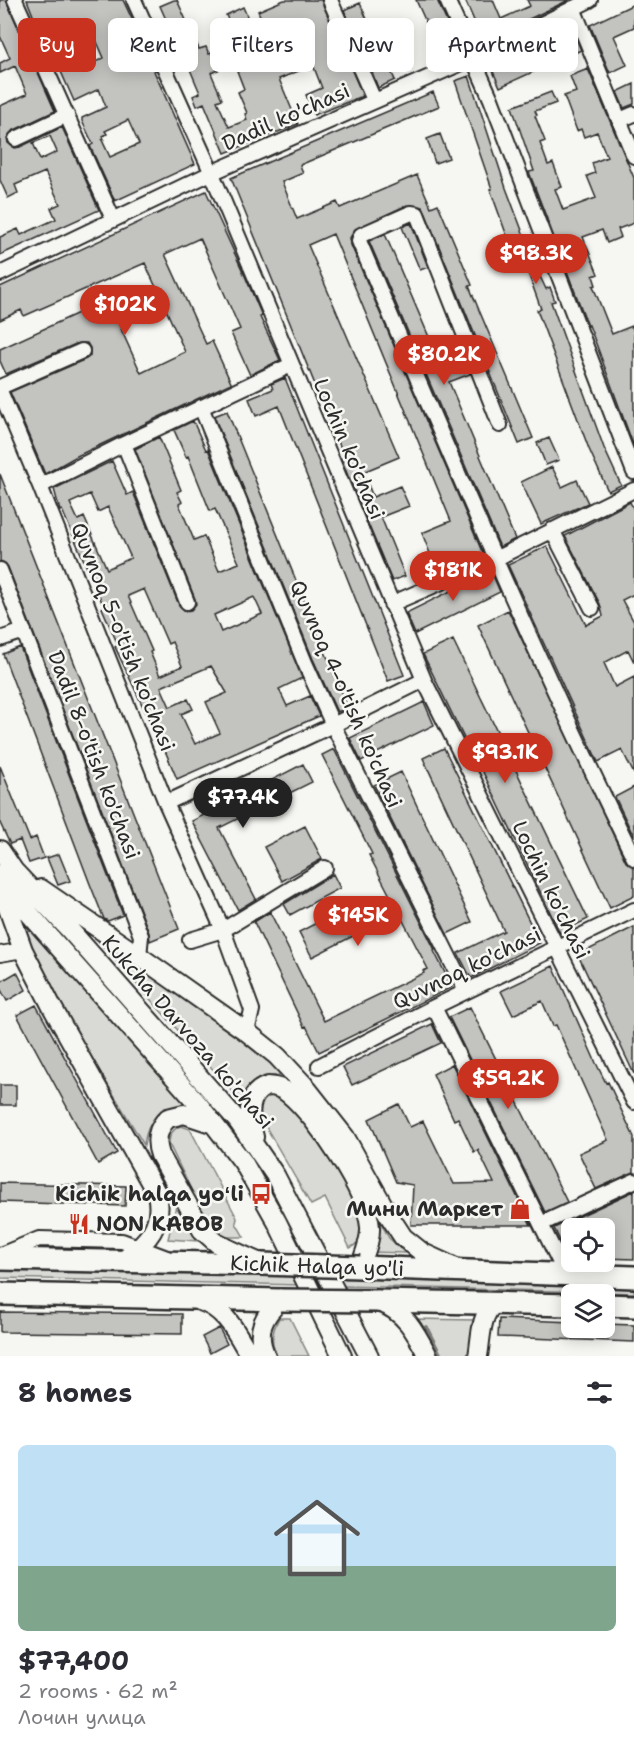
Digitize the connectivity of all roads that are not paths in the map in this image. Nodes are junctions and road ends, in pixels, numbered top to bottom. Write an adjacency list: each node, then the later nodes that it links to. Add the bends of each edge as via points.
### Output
1 (15, 0): 13 (street)
2 (134, 0): 17 (street, Lochin ko'chasi)
3 (330, 0): 11 (street)
4 (447, 0): 7 (street)
5 (590, 0): 6 (street, Dadil ko'chasi)
6 (573, 8): 8 (street, Dadil ko'chasi); 14 (street)
7 (455, 18)
8 (553, 18)
9 (440, 72): 11 (street, Dadil ko'chasi)
10 (479, 72): 26 (street)
11 (374, 100): 17 (street, Dadil ko'chasi)
12 (634, 114): 14 (street)
13 (67, 115): 15 (street); 18 (street)
14 (620, 120): 16 (street)
15 (16, 139)
16 (634, 156)
17 (211, 173): 18 (street, Dadil ko'chasi); 21 (street, Lochin ko'chasi)
18 (113, 219): 19 (street, Dadil ko'chasi)
19 (0, 274)
20 (82, 351): 22 (street)
21 (291, 365): 23 (street); 33 (street, Lochin ko'chasi)
22 (0, 389): 27 (street, Quvnoq 5-o'tish ko'chasi)
23 (201, 407): 25 (street); 38 (street, Quvnoq 4-o'tish ko'chasi)
24 (500, 425): 30 (street, via 417,214 411,213 360,235 359,242)
25 (124, 444): 27 (street); 32 (street)
26 (634, 472)
27 (40, 486): 39 (street, Quvnoq 5-o'tish ko'chasi)
28 (634, 490): 29 (street)
29 (552, 530): 30 (street); 34 (street)
30 (495, 560): 33 (street); 41 (street)
31 (0, 570): 35 (street, Dadil 8-o'tish ko'chasi)
32 (187, 602)
33 (391, 604): 37 (street, Lochin ko'chasi)
34 (592, 608)
35 (24, 631): 36 (street); 51 (street, Dadil 8-o'tish ko'chasi, via 141,936)
36 (0, 639)
37 (424, 680): 38 (street); 48 (street, Lochin ko'chasi)
38 (333, 725): 39 (street); 52 (street, Quvnoq 4-o'tish ko'chasi)
39 (166, 802): 46 (street, Quvnoq 5-o'tish ko'chasi)
40 (0, 850): 43 (main road, Kukcha Darvoza ko'chasi)
41 (634, 858)
42 (325, 868): 46 (street)
43 (7, 872): 51 (main road); 57 (main road, Kukcha Darvoza ko'chasi, via 28,912); 58 (main road, Kukcha Darvoza ko'chasi, via 69,929 208,1085)
44 (0, 886): 49 (main road)
45 (634, 909): 48 (street, Quvnoq ko'chasi)
46 (223, 930): 47 (street); 54 (street, Quvnoq 5-o'tish ko'chasi, via 252,1010)
47 (190, 940)
48 (556, 947): 52 (street, Quvnoq ko'chasi); 56 (street, Lochin ko'chasi)
49 (23, 950): 50 (street); 61 (main road, via 157,1194 158,1217 150,1235)
50 (0, 954)
51 (139, 956): 54 (main road)
52 (466, 991): 53 (street, Quvnoq ko'chasi)
53 (434, 1007): 55 (street, Quvnoq ko'chasi); 60 (street)
54 (247, 1032): 65 (main road, via 291,1070 345,1137 403,1237 423,1253)
55 (319, 1066)
56 (634, 1102)
57 (215, 1124): 63 (main road, via 184,1114 168,1118 159,1132 160,1155 202,1230 218,1244); 78 (main road, Kukcha Darvoza ko'chasi, via 261,1194)
58 (257, 1147): 64 (main road, via 249,1117 252,1102 261,1088 281,1089 320,1129 359,1194 370,1229); 79 (main road, Kukcha Darvoza ko'chasi, via 275,1174)
59 (634, 1181): 60 (street)
60 (541, 1224): 66 (street)
61 (132, 1254): 62 (highway, Kichik Halqa yo'li); 63 (highway, Kichik Halqa yo'li, via 178,1262)
62 (0, 1257)
63 (262, 1264): 64 (highway, Kichik Halqa yo'li, bridge)
64 (360, 1268): 65 (highway, Kichik Halqa yo'li)
65 (462, 1271): 66 (highway, Kichik Halqa yo'li)
66 (566, 1275): 67 (highway, Kichik Halqa yo'li)
67 (634, 1277)
68 (0, 1294): 69 (highway, Kichik Halqa yo'li)
69 (189, 1299): 70 (highway, Kichik Halqa yo'li); 76 (main road, via 211,1305 224,1314)
70 (281, 1300): 71 (highway, Kichik Halqa yo'li, bridge); 77 (main road, via 269,1312 261,1330)
71 (377, 1301): 72 (highway, Kichik Halqa yo'li); 80 (main road, via 403,1316)
72 (494, 1304): 73 (highway, Kichik Halqa yo'li); 81 (main road, via 484,1317)
73 (561, 1305)
74 (615, 1305): 75 (highway)
75 (634, 1306)
76 (250, 1356)
77 (266, 1356)
78 (342, 1356)
79 (369, 1356)
80 (428, 1356)
81 (478, 1356)

